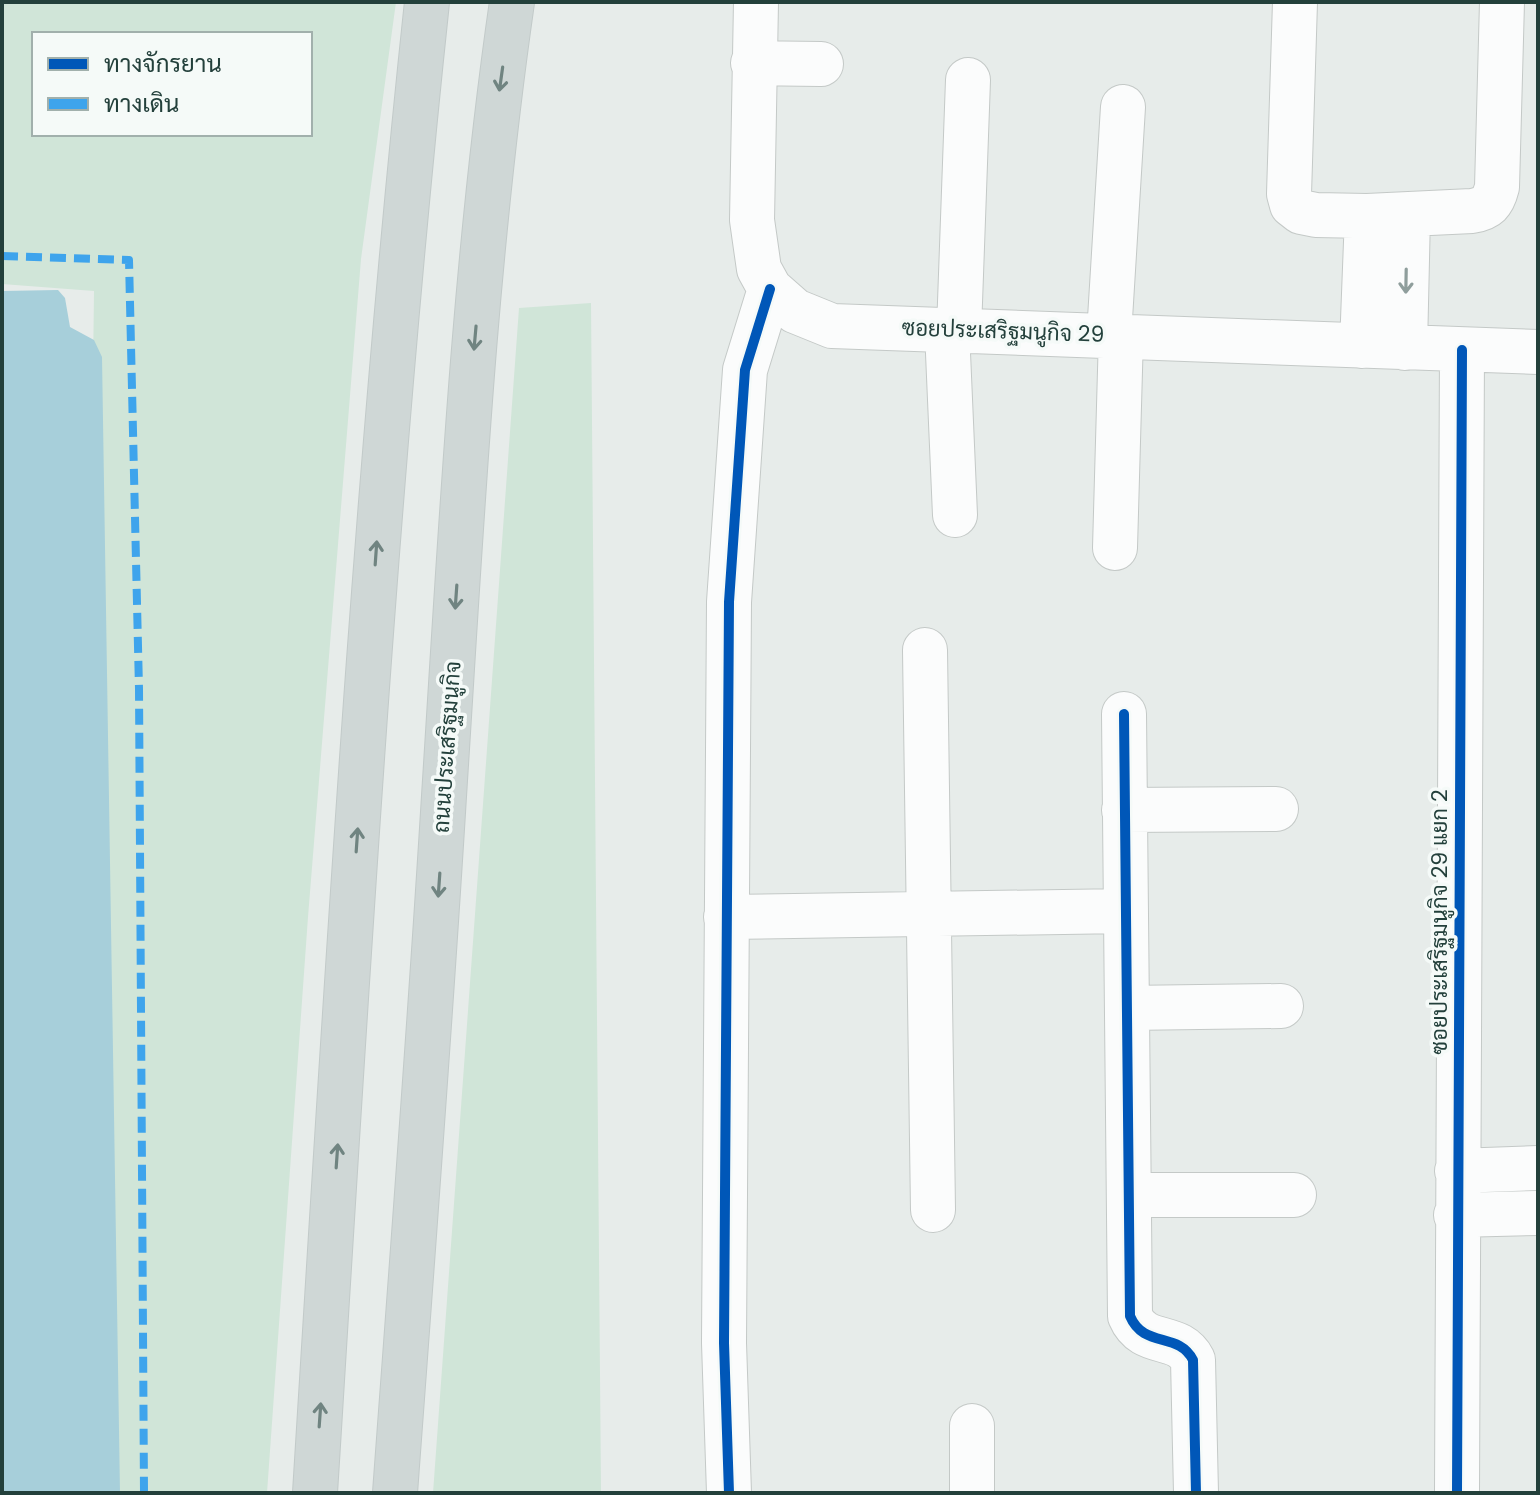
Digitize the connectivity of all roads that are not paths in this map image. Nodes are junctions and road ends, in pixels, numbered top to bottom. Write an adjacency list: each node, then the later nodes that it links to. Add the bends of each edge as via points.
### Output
1 (427, 2): 37 (main road, one-way to 1, via 379,514)
2 (512, 2): 38 (main road, ถนนประเสริฐมนูกิจ, one-way to 38, via 479,283)
3 (756, 2): 6 (street)
4 (1295, 2): 10 (street, via 1292,205 1316,215)
5 (1502, 2): 10 (street, via 1494,200 1472,211)
6 (753, 63): 7 (street); 11 (street, via 752,220 759,269)
7 (821, 64)
8 (968, 80): 12 (street)
9 (1123, 107): 13 (street)
10 (1387, 216): 14 (street); 15 (street, one-way to 15)
11 (770, 289): 12 (street, ซอยประเสริฐมนูกิจ 29, via 795,311 832,326); 26 (street, via 745,370 729,602)
12 (953, 330): 13 (street, ซอยประเสริฐมนูกิจ 29); 18 (street)
13 (1115, 335): 14 (street, ซอยประเสริฐมนูกิจ 29); 19 (street)
14 (1362, 346): 15 (street, ซอยประเสริฐมนูกิจ 29)
15 (1405, 348): 16 (street, ซอยประเสริฐมนูกิจ 29)
16 (1462, 350): 17 (street, ซอยประเสริฐมนูกิจ 29); 30 (street, ซอยประเสริฐมนูกิจ 29 แยก 2)
17 (1538, 352)
18 (955, 515)
19 (1115, 548)
20 (925, 650): 25 (street)
21 (1124, 714): 23 (street)
22 (1276, 809): 23 (street)
23 (1124, 810): 24 (street)
24 (1126, 911): 25 (street); 28 (street)
25 (928, 913): 26 (street); 33 (street)
26 (726, 917): 39 (street, via 724,1343)
27 (1281, 1006): 28 (street)
28 (1127, 1008): 31 (street)
29 (1538, 1168): 30 (street)
30 (1457, 1171): 35 (street, ซอยประเสริฐมนูกิจ 29 แยก 2)
31 (1130, 1195): 32 (street); 41 (street, via 1130,1316 1142,1335 1181,1345 1193,1360)
32 (1294, 1195)
33 (933, 1210)
34 (1538, 1213): 35 (street)
35 (1456, 1215): 42 (street, ซอยประเสริฐมนูกิจ 29 แยก 2)
36 (972, 1426): 40 (street)
37 (315, 1493)
38 (395, 1493)
39 (729, 1493)
40 (972, 1493)
41 (1196, 1493)
42 (1457, 1493)

